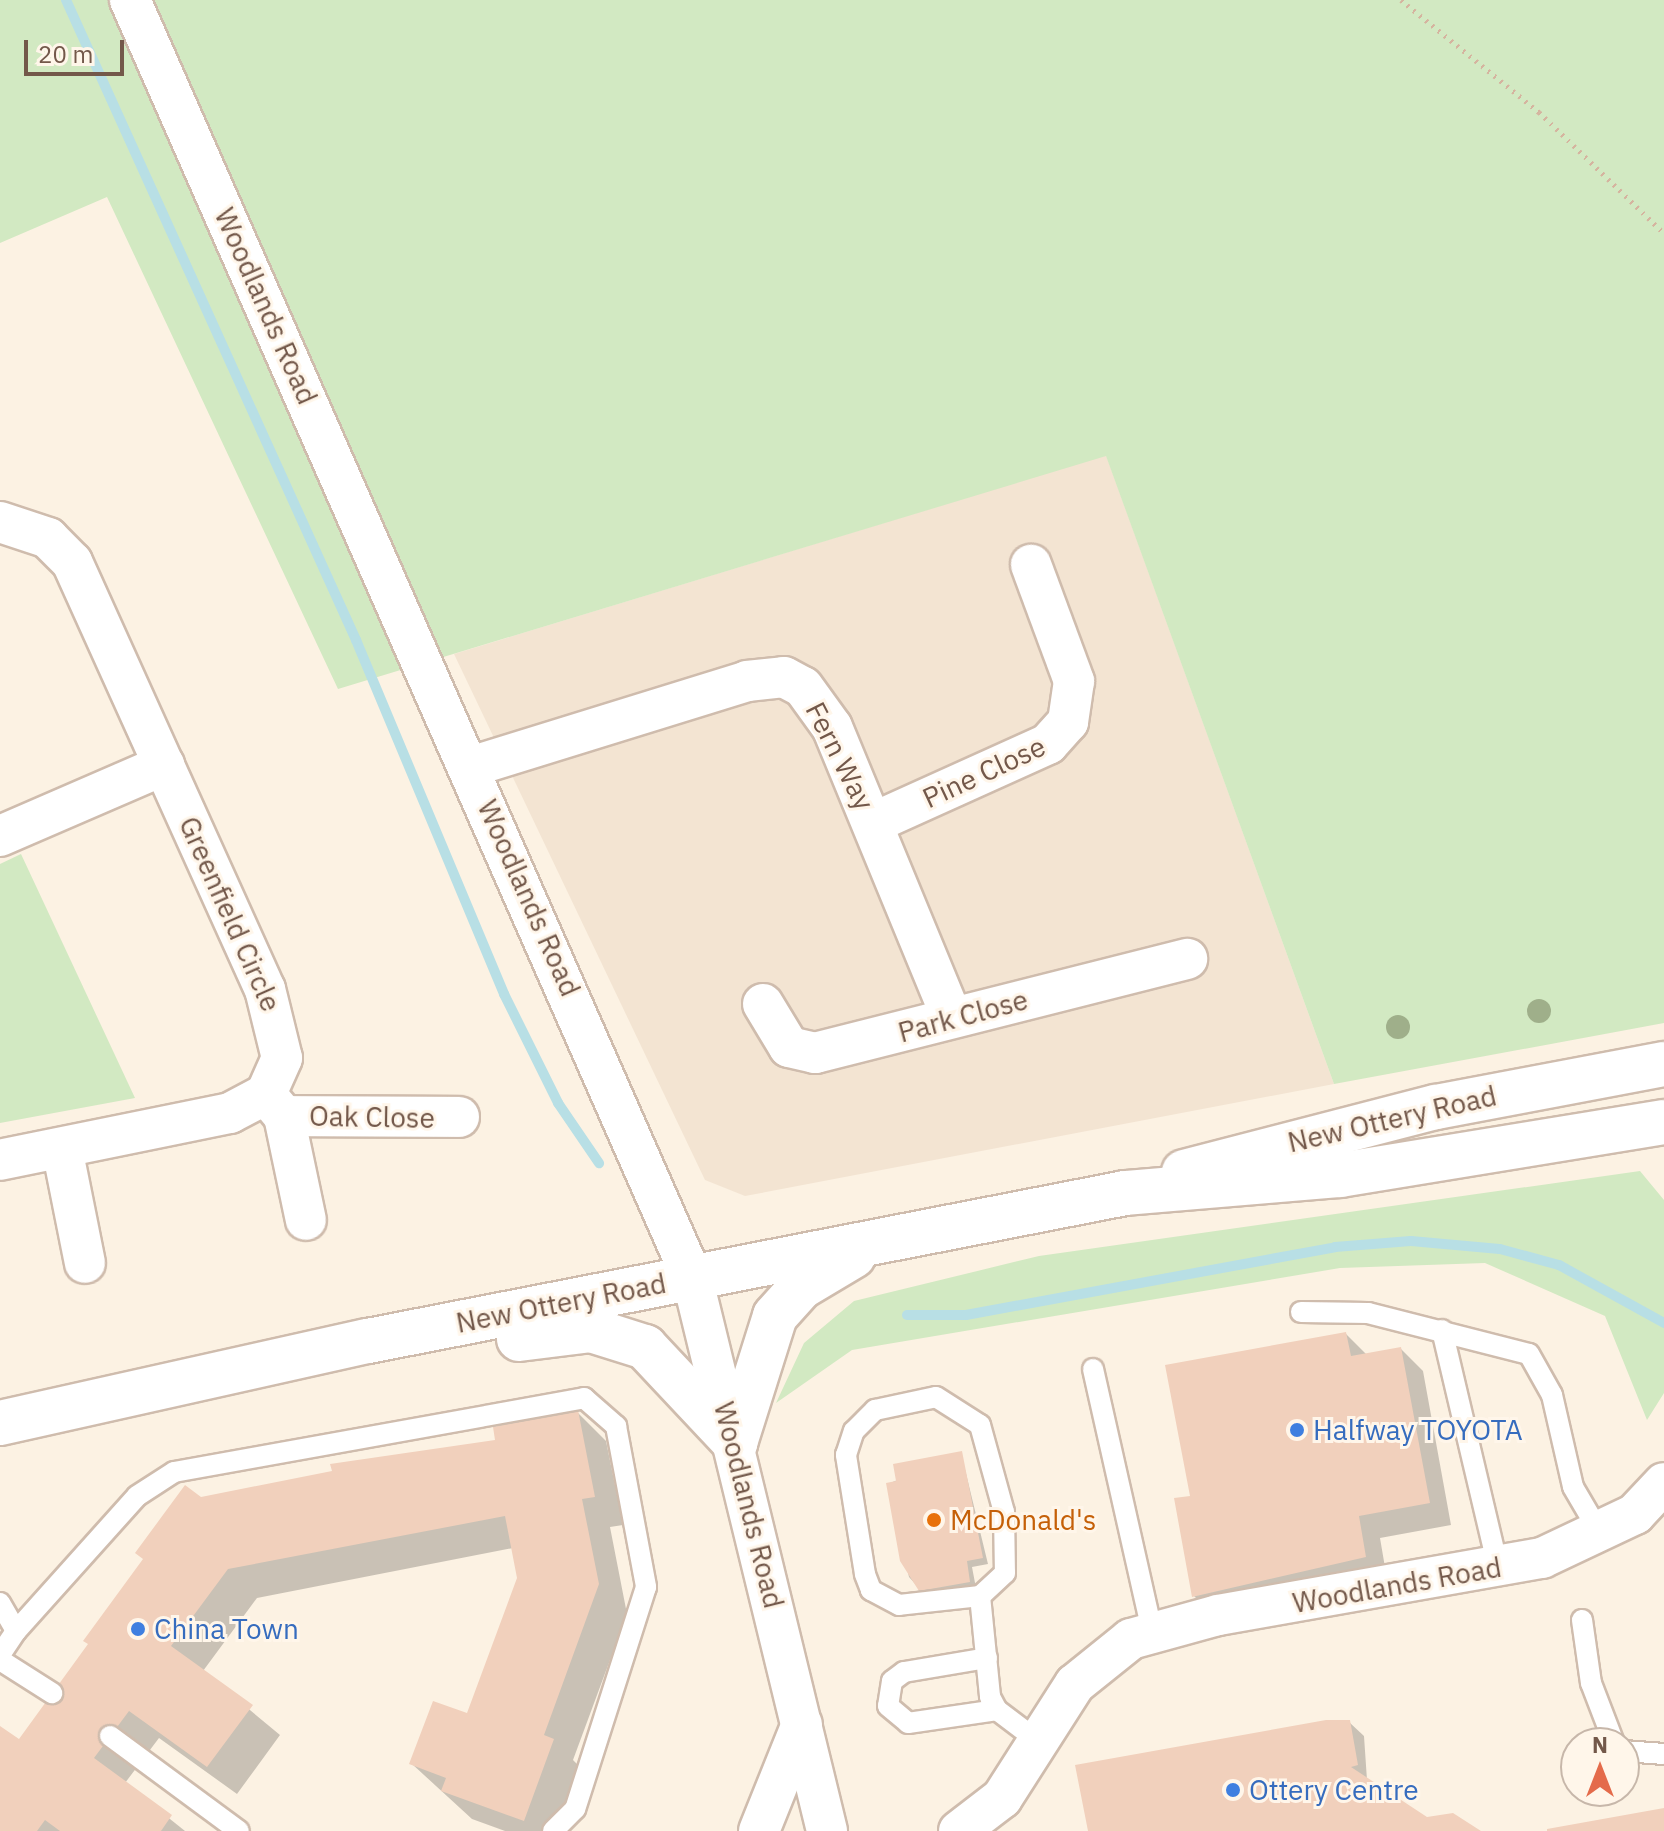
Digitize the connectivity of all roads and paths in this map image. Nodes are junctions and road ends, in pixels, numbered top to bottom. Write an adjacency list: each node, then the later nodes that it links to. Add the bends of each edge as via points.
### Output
1 (130, 0): 7 (street, Woodlands Road)
2 (1401, 0): 3 (path, via 1539,112)
3 (1664, 233)
4 (0, 522): 6 (street, Greenfield Circle, via 48,538 72,562)
5 (1031, 565): 8 (street, Pine Close, via 1074,681 1068,722 1048,744)
6 (164, 765): 9 (street); 14 (street, Greenfield Circle, via 281,1033)
7 (470, 767): 8 (street, Fern Way, via 747,681 784,677 819,706); 23 (street, Woodlands Road)
8 (873, 823): 12 (street, Fern Way)
9 (0, 836)
10 (1187, 959): 12 (street, Park Close)
11 (763, 1004): 12 (street, Park Close, via 789,1047 815,1053)
12 (951, 1016)
13 (1664, 1064): 19 (main road, New Ottery Road, via 1406,1114 1224,1158)
14 (275, 1105): 15 (street, Oak Close); 17 (street); 20 (street)
15 (459, 1117)
16 (1664, 1122): 19 (main road, New Ottery Road, via 1340,1175)
17 (62, 1148): 18 (street); 22 (street)
18 (0, 1160)
19 (1125, 1193): 21 (main road, New Ottery Road)
20 (306, 1220)
21 (891, 1238): 23 (main road, New Ottery Road); 29 (main road, via 823,1273 780,1309 764,1338)
22 (85, 1263)
23 (692, 1277): 26 (main road, New Ottery Road); 29 (street, Woodlands Road)
24 (1301, 1312): 25 (lane, via 1356,1311)
25 (1442, 1330): 31 (lane, via 1503,1344 1542,1368 1573,1487); 32 (lane)
26 (368, 1341): 28 (main road, New Ottery Road); 29 (main road, via 441,1347 550,1333 619,1335 664,1363)
27 (1093, 1369): 36 (lane)
28 (0, 1423)
29 (735, 1443): 42 (street, Woodlands Road)
30 (1664, 1484): 31 (street, Woodlands Road, via 1635,1514)
31 (1600, 1533): 32 (street, Woodlands Road, via 1542,1558)
32 (1498, 1566): 36 (street, Woodlands Road)
33 (980, 1596): 33 (lane, via 899,1605 871,1590 844,1480 854,1431 875,1410 936,1397 959,1405 980,1425 1008,1548 1005,1573); 39 (lane)
34 (0, 1603): 37 (lane)
35 (1582, 1620): 43 (lane, via 1591,1683)
36 (1152, 1630): 45 (street, Woodlands Road, via 1075,1684)
37 (16, 1631): 38 (lane); 49 (lane, via 137,1496 174,1472 584,1398 616,1426 646,1587 575,1809)
38 (0, 1658): 40 (lane)
39 (987, 1658): 41 (lane); 41 (lane, via 904,1672 892,1681 888,1706 908,1723)
40 (52, 1693)
41 (997, 1710): 45 (lane)
42 (802, 1724): 50 (street); 51 (street, Woodlands Road)
43 (1608, 1727)
44 (110, 1736): 48 (lane)
45 (1038, 1741): 52 (street, Woodlands Road, via 1002,1798)
46 (1640, 1752): 47 (lane)
47 (1664, 1754)
48 (239, 1831)
49 (553, 1831)
50 (759, 1831)
51 (827, 1831)
52 (959, 1831)

